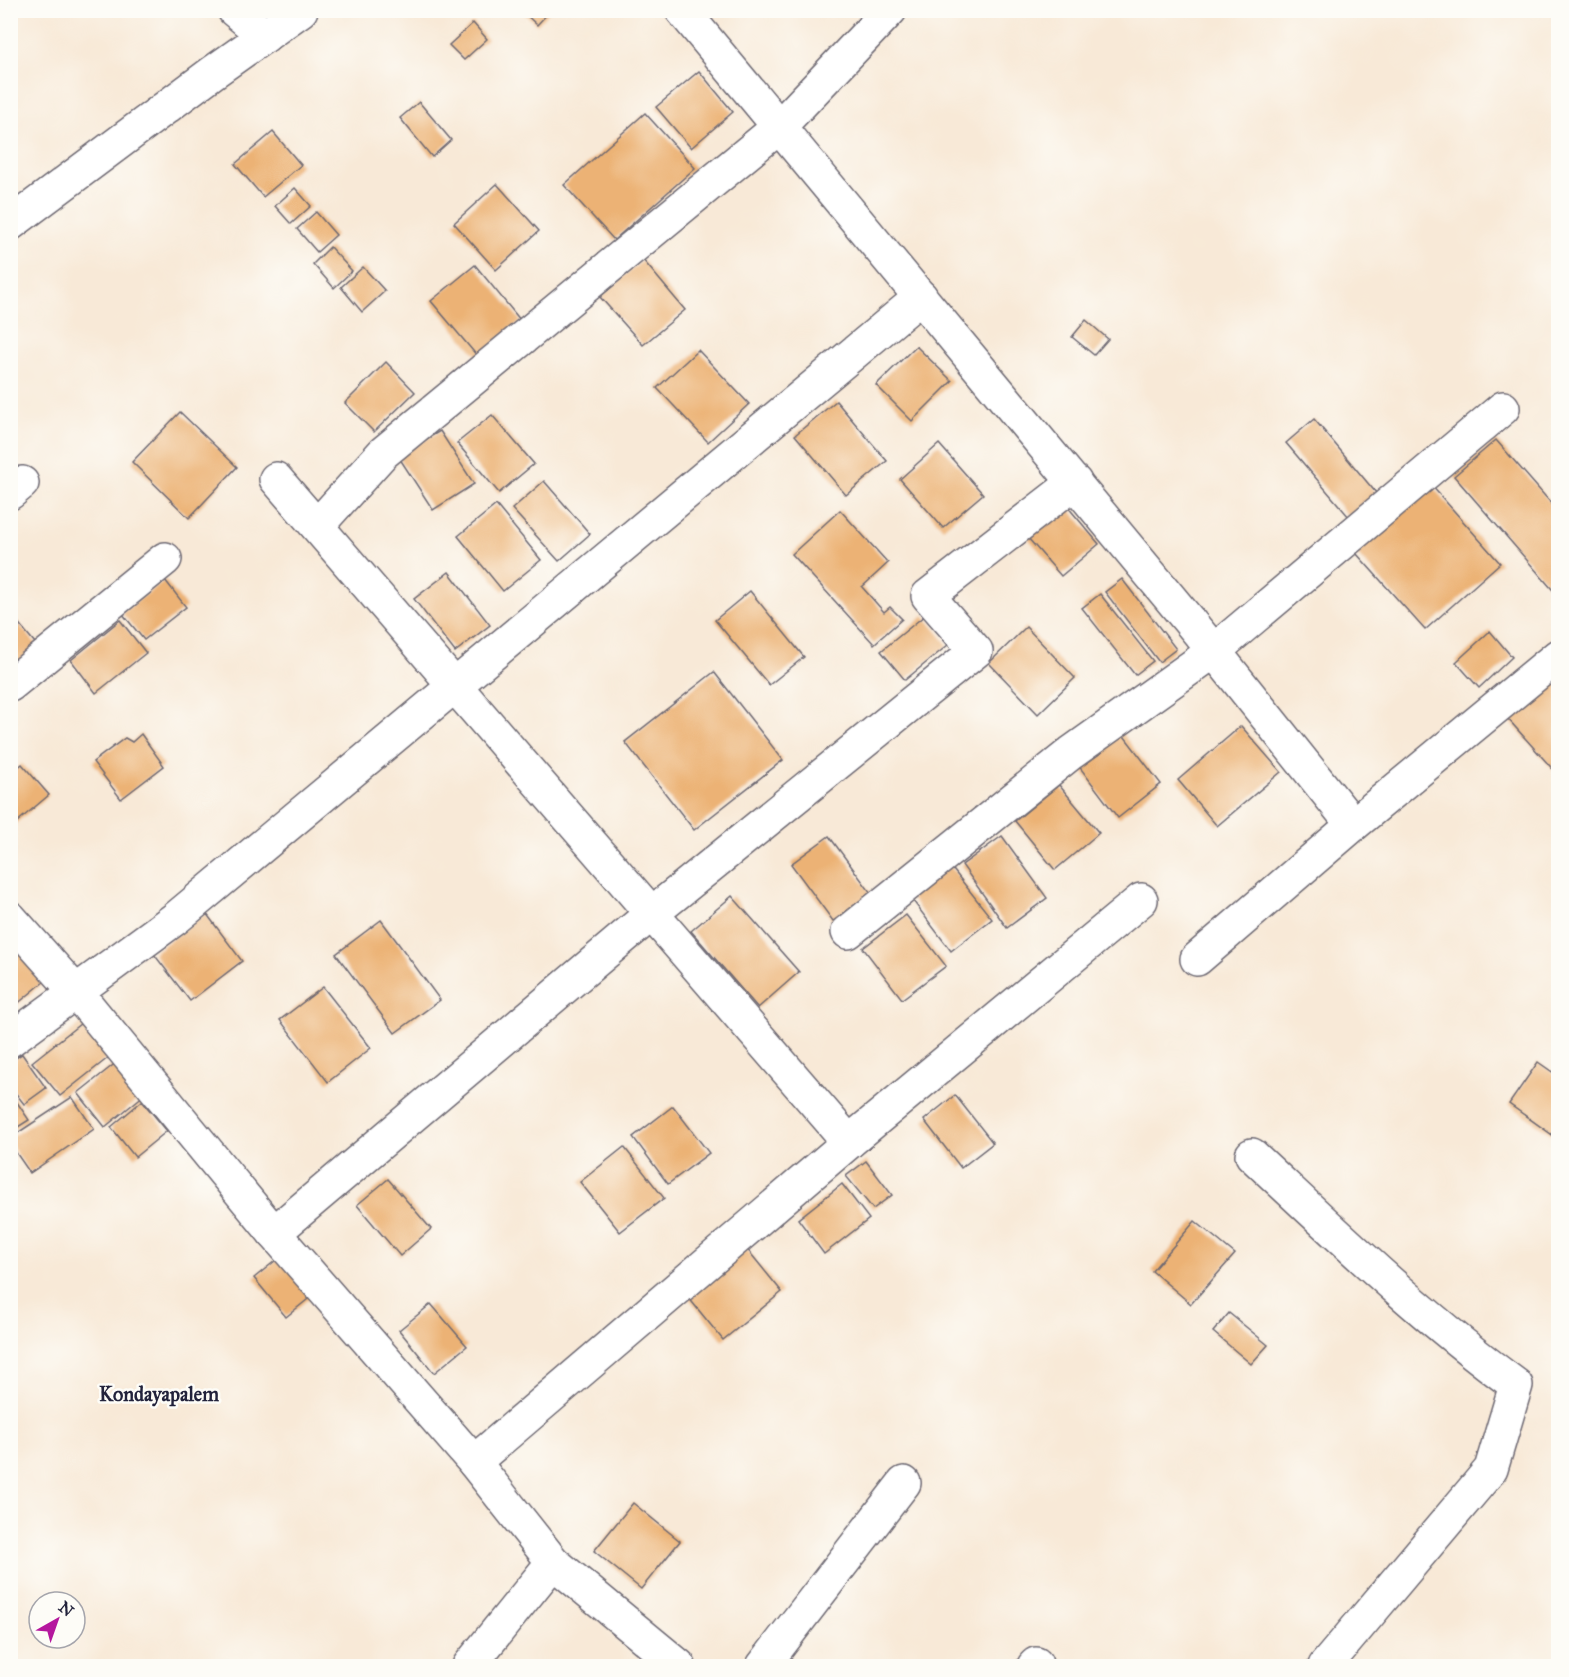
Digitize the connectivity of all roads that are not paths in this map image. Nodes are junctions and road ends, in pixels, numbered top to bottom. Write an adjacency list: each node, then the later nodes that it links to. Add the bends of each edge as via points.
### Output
1 (234, 10): 5 (street)
2 (301, 10): 5 (street)
3 (682, 10): 6 (street)
4 (890, 10): 6 (street)
5 (265, 36): 7 (street)
6 (779, 127): 8 (street); 12 (street, via 383,453)
7 (10, 224)
8 (921, 297): 11 (street); 17 (street)
9 (1503, 408): 14 (street)
10 (276, 479): 12 (street)
11 (1075, 482): 14 (street); 20 (street, via 928,596 976,651)
12 (317, 526): 17 (street)
13 (165, 559): 16 (street)
14 (1214, 651): 18 (street); 22 (street, via 1071,753)
15 (1558, 656): 18 (street)
16 (10, 685)
17 (454, 686): 20 (street); 24 (street, via 176,918)
18 (1353, 825): 23 (street)
19 (1141, 900): 26 (street)
20 (651, 914): 26 (street); 28 (street)
21 (10, 918): 24 (street)
22 (848, 932)
23 (1197, 959)
24 (76, 992): 25 (street); 28 (street)
25 (10, 1040)
26 (849, 1142): 29 (street)
27 (1252, 1155): 35 (street, via 1394,1288 1516,1385 1491,1469)
28 (274, 1233): 29 (street)
29 (474, 1462): 31 (street)
30 (904, 1483): 34 (street)
31 (553, 1562): 32 (street); 33 (street)
32 (469, 1666)
33 (679, 1666)
34 (763, 1666)
35 (1325, 1666)

